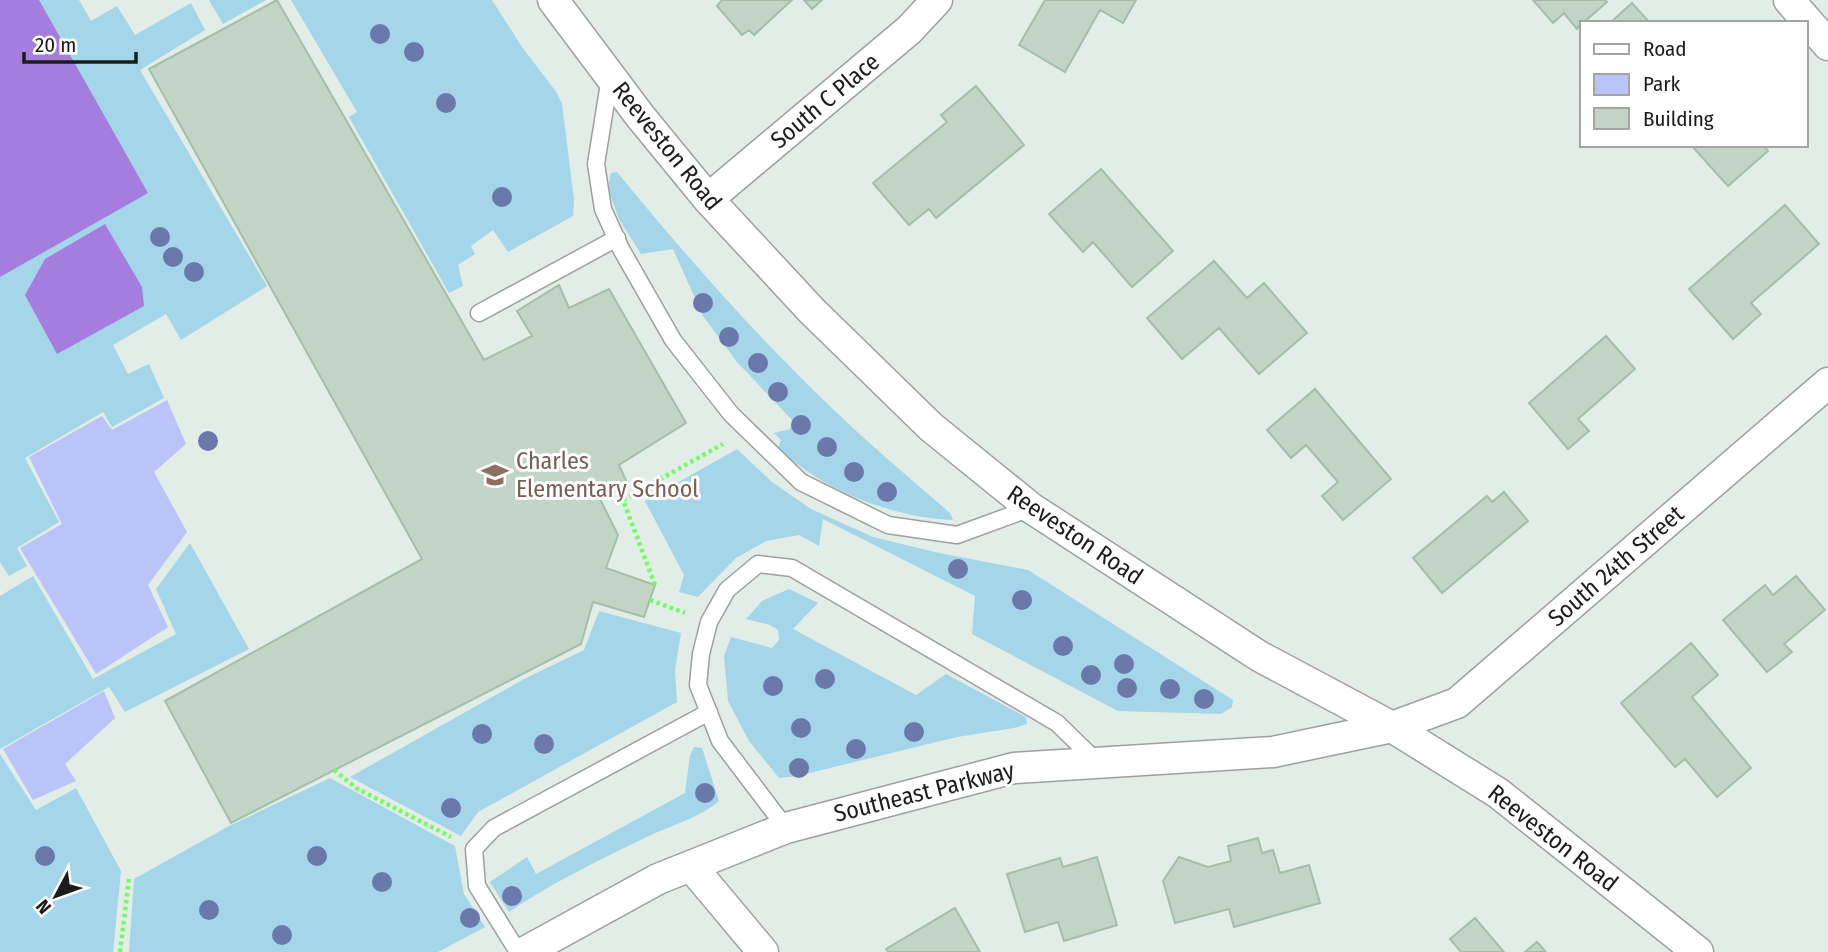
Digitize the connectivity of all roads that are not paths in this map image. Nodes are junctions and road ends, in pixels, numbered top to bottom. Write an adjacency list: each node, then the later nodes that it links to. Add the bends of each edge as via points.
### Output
1 (553, 0): 5 (street, Reeveston Road)
2 (937, 0): 6 (street, South C Place, via 909,30)
3 (1789, 0): 4 (street)
4 (1828, 45)
5 (610, 77): 6 (street, Reeveston Road); 7 (lane, via 596,164 603,209)
6 (708, 199): 10 (street, Reeveston Road, via 812,311 931,427)
7 (617, 238): 8 (lane); 10 (lane, via 673,340 731,414 801,482 888,525 957,535)
8 (479, 313)
9 (1828, 383): 12 (street, South 24th Street, via 1457,703)
10 (1031, 508): 12 (street, Reeveston Road, via 1259,656)
11 (709, 712): 13 (lane, via 698,685 701,654 709,622 727,590 758,564 792,568 1057,723); 14 (lane, via 720,741); 16 (lane, via 494,828 474,849 477,886)
12 (1392, 727): 13 (street, Southeast Parkway, via 1273,752); 19 (street, Reeveston Road, via 1498,793)
13 (1098, 763): 14 (street, Southeast Parkway, via 1014,768)
14 (786, 828): 15 (street, Southeast Parkway)
15 (691, 866): 17 (street, Southeast Parkway); 18 (street)
16 (518, 952)
17 (525, 952)
18 (764, 952)
19 (1698, 952)

